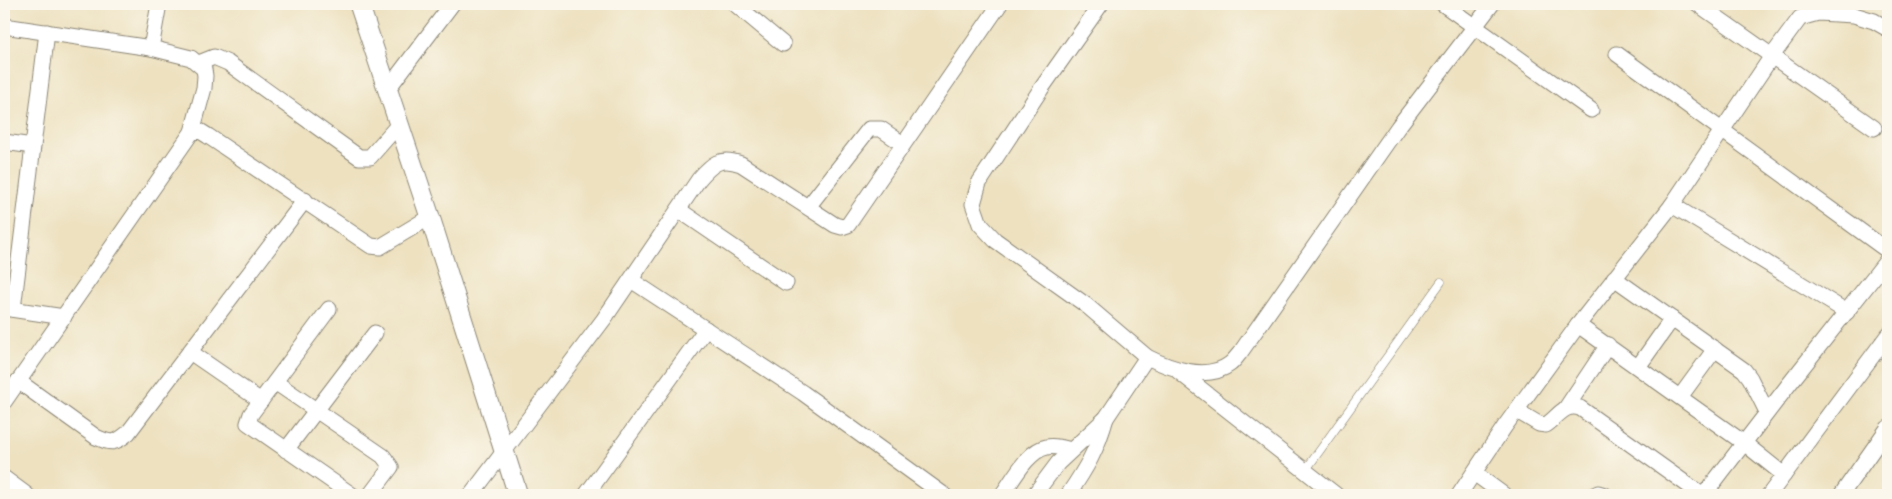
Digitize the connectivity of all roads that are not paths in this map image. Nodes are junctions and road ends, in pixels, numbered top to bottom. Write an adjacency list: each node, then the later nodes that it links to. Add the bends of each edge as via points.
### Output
1 (159, 4): 15 (street)
2 (359, 4): 19 (street)
3 (452, 4): 19 (street)
4 (735, 4): 14 (street)
5 (1000, 4): 26 (street)
6 (1101, 4): 51 (street, via 979,183 973,204 980,224 995,240 1086,305)
7 (1443, 4): 11 (street)
8 (1492, 4): 11 (street)
9 (1698, 4): 17 (street)
10 (4, 26): 13 (street)
11 (1474, 27): 20 (street); 53 (street, via 1398,127 1240,352 1228,365 1214,371)
12 (1888, 29): 17 (street, via 1854,15 1808,14 1800,18)
13 (47, 32): 15 (street); 27 (street)
14 (783, 44)
15 (151, 48): 18 (street, via 191,58)
16 (1617, 54): 23 (street)
17 (1772, 56): 22 (street); 23 (street)
18 (198, 63): 21 (street, via 214,57 228,63 359,157 370,157); 24 (street, via 204,69 204,88)
19 (387, 90): 21 (street)
20 (1591, 110)
21 (399, 124): 32 (street)
22 (1874, 128)
23 (1723, 130): 29 (street); 33 (street)
24 (192, 132): 28 (street, via 200,131); 42 (street)
25 (4, 142): 27 (street)
26 (903, 144): 30 (street, via 881,129 869,129); 30 (street, via 848,225 836,225)
27 (33, 146): 40 (street)
28 (305, 200): 32 (street, via 371,246 380,246); 50 (street)
29 (1672, 206): 35 (street); 41 (street)
30 (808, 207): 31 (street, via 730,160 710,167)
31 (678, 210): 36 (street); 38 (street)
32 (430, 217): 68 (street)
33 (1888, 251)
34 (1888, 259): 41 (street)
35 (1614, 278): 43 (street); 44 (street)
36 (631, 280): 45 (street); 68 (street)
37 (1442, 282): 69 (lane)
38 (786, 283)
39 (329, 308): 55 (street)
40 (8, 309): 42 (street)
41 (1847, 312): 62 (street)
42 (64, 317): 54 (street)
43 (1672, 319): 49 (street); 52 (street)
44 (1578, 325): 48 (street); 61 (street)
45 (706, 329): 78 (street); 79 (street, via 803,393)
46 (375, 333): 60 (street)
47 (1888, 335): 71 (street)
48 (1608, 345): 52 (street); 59 (street)
49 (1715, 349): 56 (street); 62 (street, via 1744,370)
50 (190, 352): 54 (street, via 128,433 119,441 109,443); 57 (street)
51 (1148, 357): 53 (street); 63 (street)
52 (1638, 367): 56 (street)
53 (1177, 370): 69 (street)
54 (18, 381): 58 (street)
55 (275, 382): 57 (street); 60 (street)
56 (1680, 397): 65 (street)
57 (261, 401): 66 (street, via 248,423)
58 (4, 402)
59 (1566, 408): 61 (street, via 1546,425); 88 (street, via 1572,406 1587,412)
60 (317, 410): 66 (street); 75 (street, via 389,463 391,467)
61 (1518, 411): 70 (street)
62 (1767, 412): 65 (street)
63 (1106, 418): 67 (street); 82 (street, via 1092,458)
64 (1888, 428): 90 (street)
65 (1744, 443): 71 (street); 88 (street)
66 (286, 450): 74 (street)
67 (1071, 450): 80 (street, via 1057,446 1038,450); 81 (street)
68 (504, 453): 76 (street); 77 (street)
69 (1305, 471): 83 (street)
70 (1474, 473): 84 (street); 85 (street)
71 (1784, 475): 89 (street)
72 (4, 478): 73 (street)
73 (27, 495)
74 (352, 495)
75 (370, 495)
76 (471, 495)
77 (518, 495)
78 (586, 495)
79 (944, 495)
80 (1002, 495)
81 (1034, 495)
82 (1068, 495)
83 (1336, 495)
84 (1458, 495)
85 (1504, 495)
86 (1594, 495): 87 (street)
87 (1605, 495)
88 (1703, 495)
89 (1769, 495)
90 (1841, 495)

